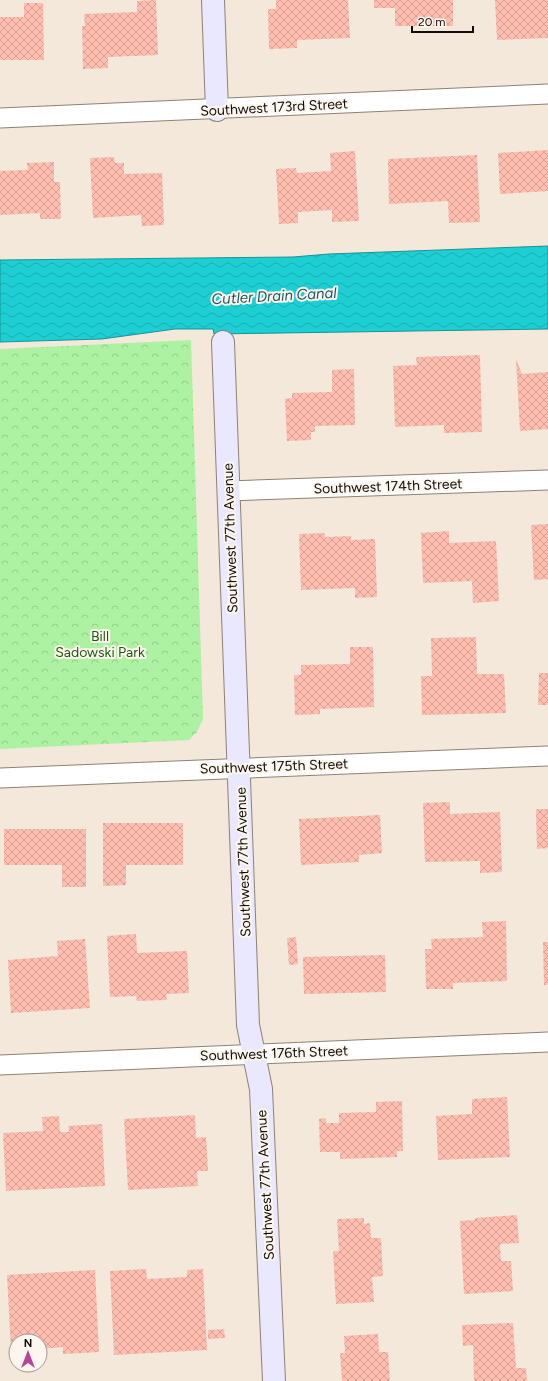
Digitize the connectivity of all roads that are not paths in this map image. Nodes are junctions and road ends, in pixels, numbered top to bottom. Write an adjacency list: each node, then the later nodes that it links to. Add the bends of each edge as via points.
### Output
1 (213, 0): 3 (street)
2 (548, 94): 3 (street, Southwest 173rd Street)
3 (217, 110): 4 (street, Southwest 173rd Street)
4 (0, 118)
5 (223, 342): 7 (street, Southwest 77th Avenue)
6 (548, 480): 7 (street, Southwest 174th Street)
7 (228, 491): 9 (street, Southwest 77th Avenue)
8 (548, 756): 9 (street, Southwest 175th Street)
9 (240, 768): 10 (street, Southwest 175th Street); 12 (street, Southwest 77th Avenue, via 248,1025)
10 (0, 778)
11 (548, 1042): 12 (street, Southwest 176th Street)
12 (254, 1054): 13 (street, Southwest 176th Street); 14 (street, Southwest 77th Avenue, via 261,1090)
13 (0, 1065)
14 (274, 1381)

